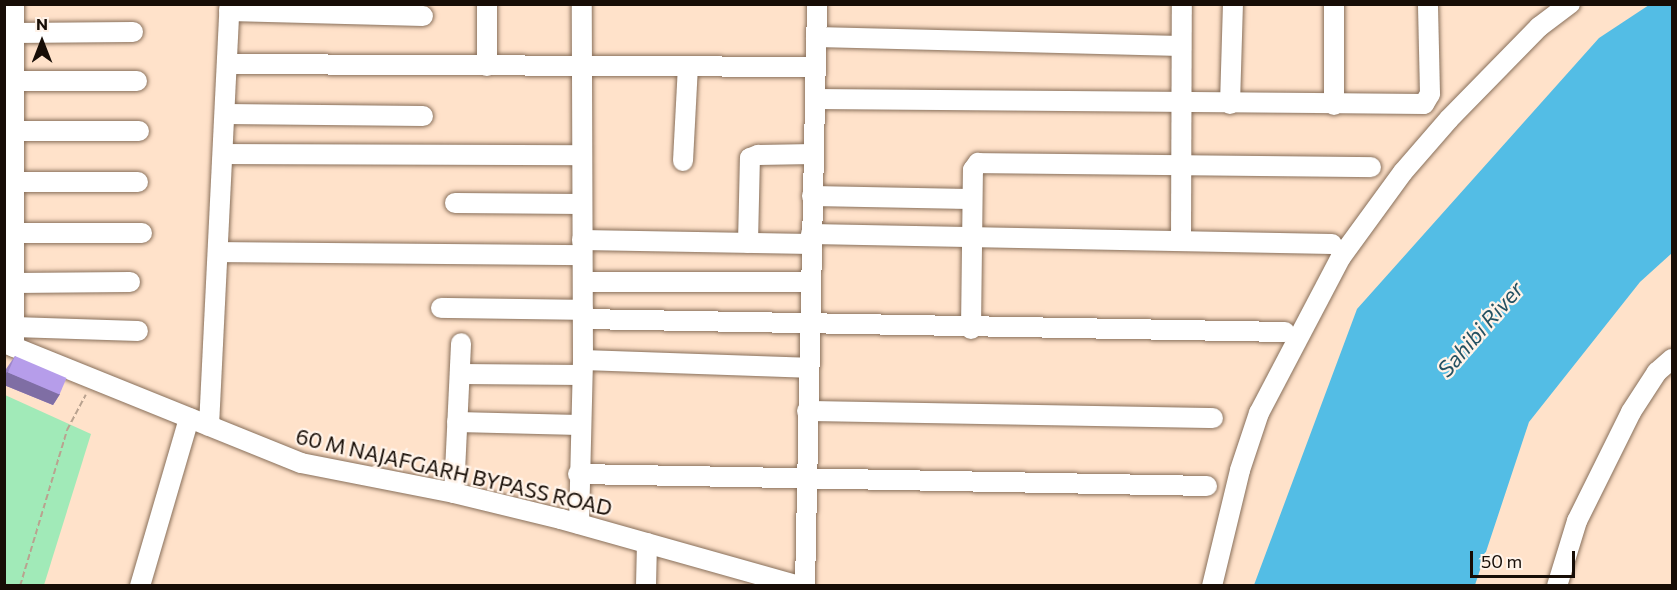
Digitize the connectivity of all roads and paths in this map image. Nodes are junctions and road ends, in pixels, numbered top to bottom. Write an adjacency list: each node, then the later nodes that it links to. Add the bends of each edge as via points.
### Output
1 (14, 4): 13 (street)
2 (487, 4): 17 (street)
3 (582, 4): 19 (street)
4 (817, 4): 14 (street)
5 (1182, 4): 15 (street)
6 (1233, 4): 25 (street)
7 (1334, 4): 26 (street)
8 (1428, 4): 26 (street, via 1427,103)
9 (1570, 4): 87 (street, via 1539,27 1449,119 1403,172 1341,257 1259,413 1240,470)
10 (230, 8): 11 (street); 16 (street)
11 (423, 16)
12 (133, 32): 13 (street)
13 (14, 33): 21 (street)
14 (816, 37): 15 (street); 18 (street)
15 (1181, 46): 24 (street)
16 (227, 64): 17 (street); 27 (street)
17 (487, 66): 19 (street)
18 (816, 67): 20 (street); 23 (street)
19 (582, 68): 20 (street); 33 (street)
20 (688, 68): 34 (street)
21 (15, 81): 22 (street); 29 (street)
22 (137, 81)
23 (815, 99): 24 (street); 32 (street)
24 (1181, 104): 25 (street); 35 (street)
25 (1230, 104): 26 (street)
26 (1334, 105)
27 (225, 114): 28 (street); 31 (street)
28 (423, 116)
29 (9, 131): 30 (street); 38 (street)
30 (139, 131)
31 (223, 154): 33 (street); 51 (street)
32 (814, 154): 39 (street); 48 (street, via 758,154 750,158)
33 (581, 155): 42 (street)
34 (683, 161)
35 (1182, 163): 36 (street); 40 (street, via 978,163 973,170); 47 (street)
36 (1371, 166)
37 (138, 182): 38 (street)
38 (11, 192): 43 (street)
39 (812, 196): 40 (street); 46 (street)
40 (972, 199): 45 (street)
41 (455, 202): 42 (street)
42 (581, 204): 50 (street)
43 (14, 233): 44 (street); 52 (street)
44 (142, 233)
45 (972, 235): 46 (street); 47 (street); 60 (street)
46 (811, 239): 48 (street); 55 (street)
47 (1181, 239): 49 (street)
48 (748, 243): 50 (street)
49 (1332, 244)
50 (582, 248): 51 (street); 54 (street)
51 (220, 252): 75 (street)
52 (9, 259): 56 (street)
53 (130, 282): 56 (street)
54 (583, 282): 55 (street); 58 (street)
55 (810, 282): 59 (street)
56 (14, 283): 63 (street)
57 (441, 308): 58 (street)
58 (583, 314): 59 (street); 66 (street)
59 (808, 324): 60 (street); 67 (street)
60 (971, 329): 62 (street)
61 (138, 331): 63 (street)
62 (1285, 332)
63 (10, 339): 69 (street, 60 M NAJAFGARH BYPASS ROAD)
64 (461, 343): 68 (street)
65 (1672, 359): 88 (street, via 1658,372 1631,412 1577,521)
66 (582, 368): 67 (street); 68 (street); 74 (street)
67 (807, 368): 70 (street)
68 (460, 375): 73 (street)
69 (94, 380): 71 (street, 60 M NAJAFGARH BYPASS ROAD); 82 (path, via 67,430)
70 (807, 411): 72 (street); 77 (street)
71 (189, 418): 75 (street, 60 M NAJAFGARH BYPASS ROAD); 83 (street)
72 (1213, 418)
73 (458, 422): 74 (street); 79 (street)
74 (579, 425): 76 (street)
75 (209, 426): 79 (street, 60 M NAJAFGARH BYPASS ROAD, via 302,464)
76 (578, 474): 77 (street); 80 (street)
77 (806, 478): 78 (street); 86 (street)
78 (1207, 486)
79 (454, 493): 80 (street, 60 M NAJAFGARH BYPASS ROAD)
80 (579, 524): 81 (street, 60 M NAJAFGARH BYPASS ROAD)
81 (647, 543): 84 (street); 85 (street, 60 M NAJAFGARH BYPASS ROAD)
82 (20, 585)
83 (141, 585)
84 (646, 585)
85 (800, 585)
86 (805, 585)
87 (1212, 585)
88 (1557, 585)

